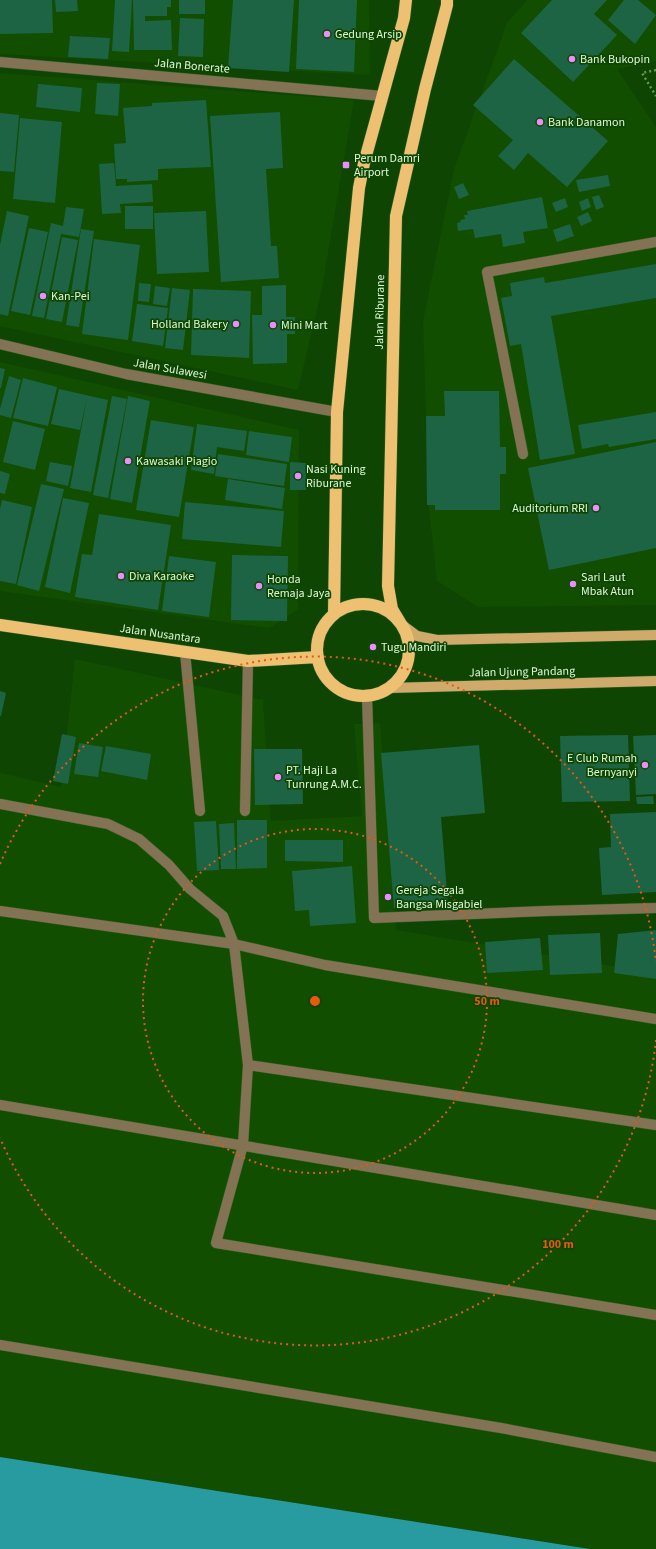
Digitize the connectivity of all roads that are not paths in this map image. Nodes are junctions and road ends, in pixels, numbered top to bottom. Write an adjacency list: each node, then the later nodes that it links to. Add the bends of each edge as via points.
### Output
1 (406, 0): 4 (highway, via 404,18)
2 (448, 2): 10 (highway, Jalan Riburane, via 424,89 396,216 388,586 392,609)
3 (0, 62): 4 (street, Jalan Bonerate)
4 (382, 96): 7 (highway, via 359,188)
5 (656, 242): 8 (street, via 487,272)
6 (0, 344): 7 (street, Jalan Sulawesi, via 126,374)
7 (337, 412): 9 (highway)
8 (522, 454)
9 (334, 614): 10 (highway, via 352,605 372,605 388,611); 14 (highway, via 324,626 318,640)
10 (401, 624): 12 (main road, via 417,636 437,640); 17 (highway, via 407,637 409,656 403,674)
11 (0, 625): 13 (highway, Jalan Nusantara)
12 (656, 635)
13 (185, 652): 15 (highway, Jalan Nusantara); 20 (street)
14 (318, 657): 15 (highway, Jalan Nusantara); 18 (highway, via 322,671 344,692 354,696)
15 (248, 661): 21 (street)
16 (656, 681): 17 (main road, Jalan Ujung Pandang)
17 (390, 688): 18 (highway)
18 (367, 696): 22 (street, via 374,918)
19 (0, 804): 24 (street, via 108,824 139,839 169,865 190,889 223,916)
20 (200, 811)
21 (245, 811)
22 (656, 908)
23 (0, 910): 24 (street)
24 (234, 944): 25 (street, via 325,965); 26 (street)
25 (656, 1018)
26 (248, 1065): 28 (street); 29 (street)
27 (0, 1105): 29 (street)
28 (656, 1125)
29 (242, 1145): 30 (street); 31 (street, via 216,1242)
30 (656, 1215)
31 (656, 1315)
32 (0, 1345): 33 (street, via 501,1428)
33 (656, 1457)

